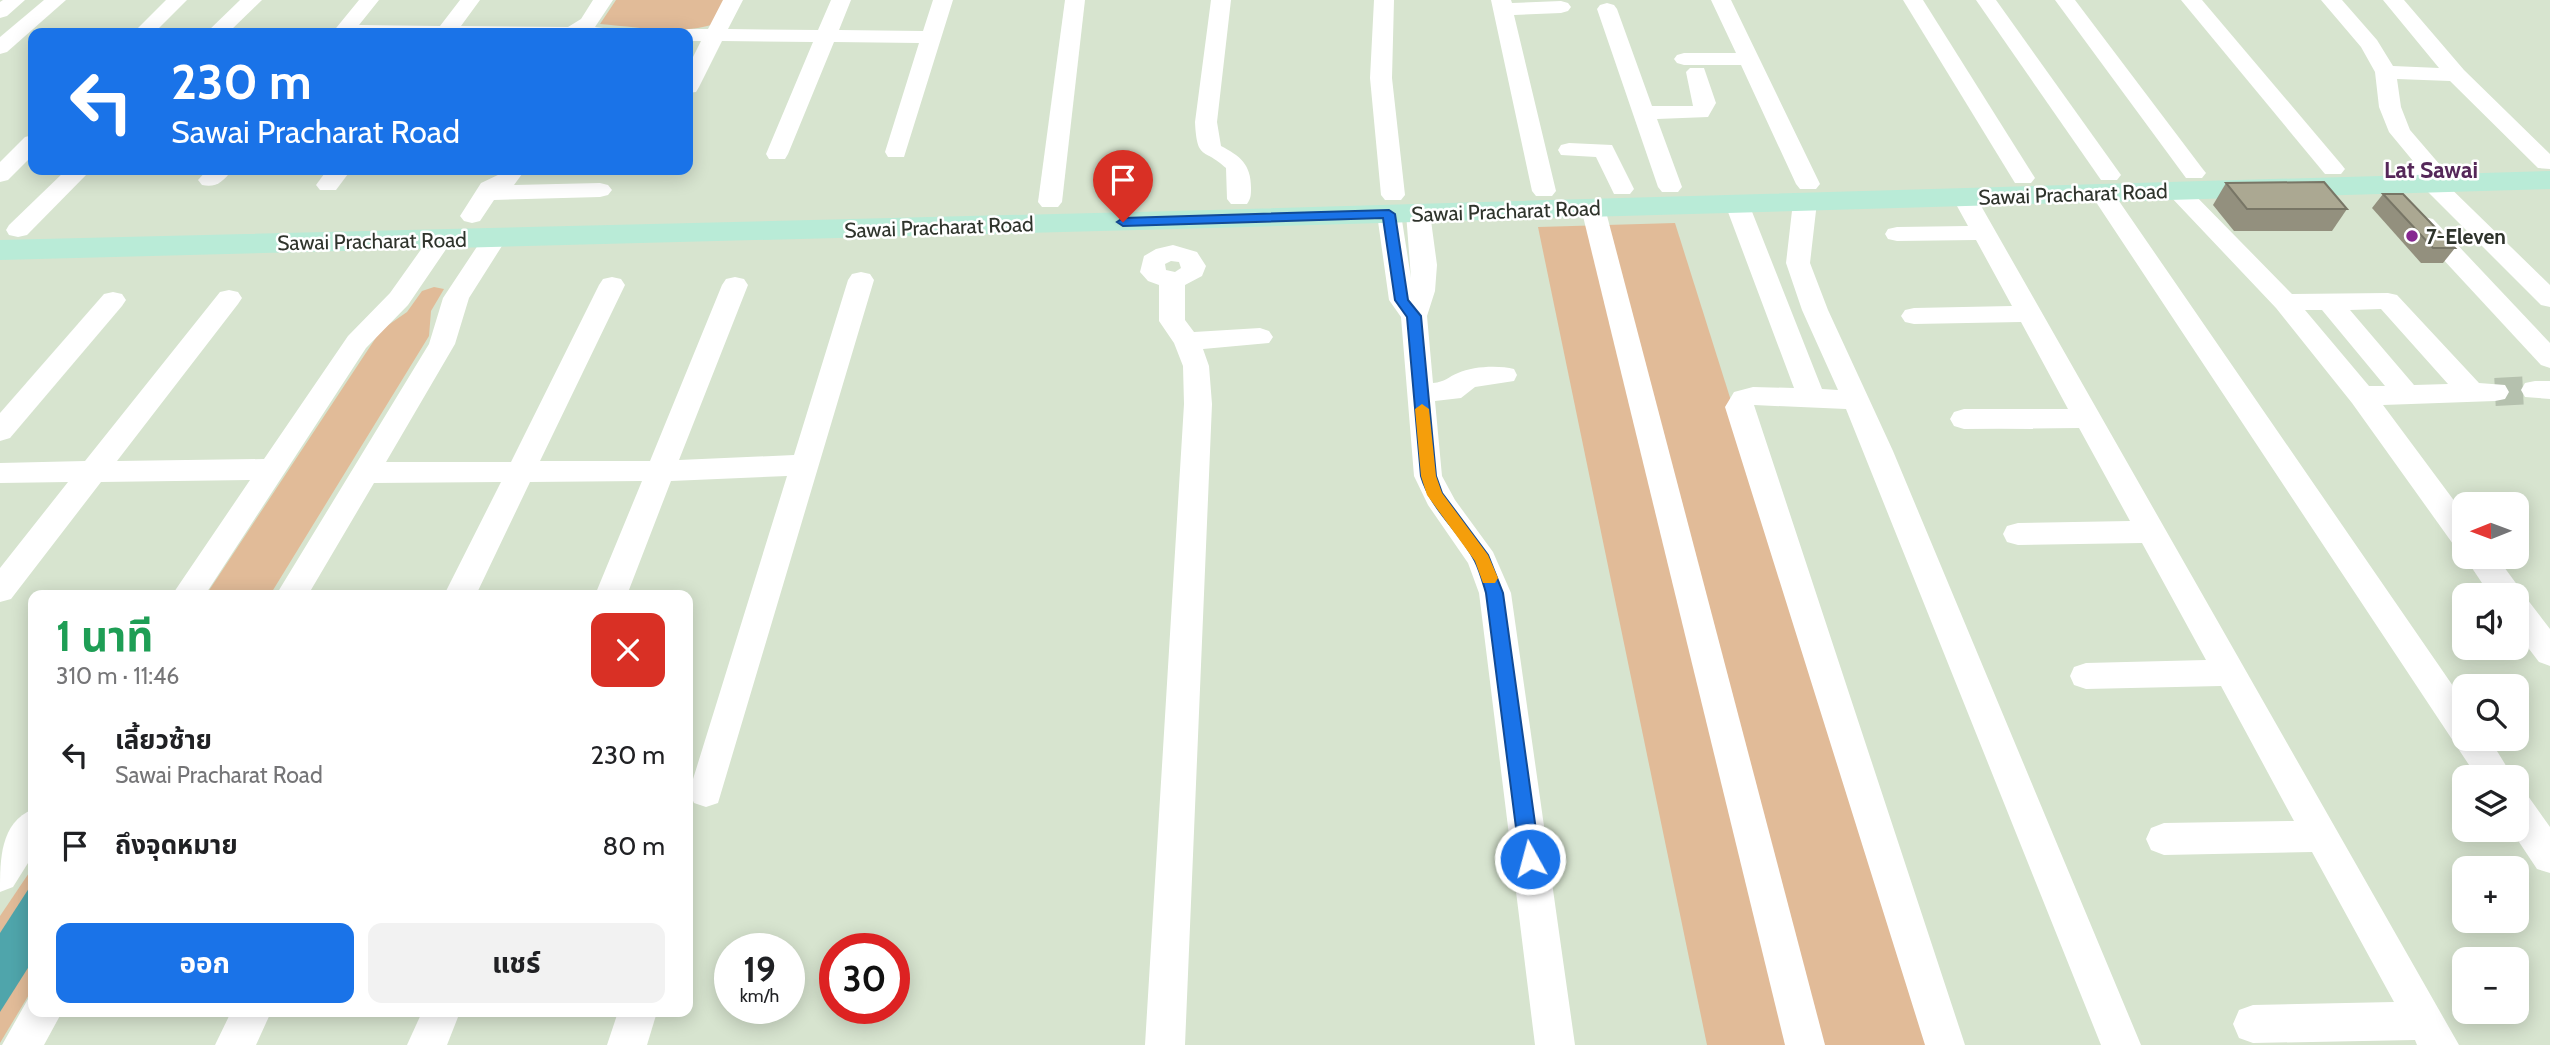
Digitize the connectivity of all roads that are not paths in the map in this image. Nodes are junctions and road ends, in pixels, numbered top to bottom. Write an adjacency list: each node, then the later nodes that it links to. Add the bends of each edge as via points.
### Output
1 (15, 0): 24 (street)
2 (56, 0): 34 (street)
3 (177, 0): 25 (street)
4 (252, 0): 26 (street)
5 (369, 0): 27 (street)
6 (470, 0): 28 (street)
7 (603, 0): 29 (street)
8 (733, 0): 31 (street)
9 (841, 0): 32 (street)
10 (943, 0): 33 (street)
11 (1075, 0): 62 (street)
12 (1221, 0): 61 (street, via 1206,142 1212,152 1238,169)
13 (1384, 0): 64 (street, via 1381,78)
14 (1721, 0): 35 (street)
15 (1913, 0): 50 (street)
16 (1986, 0): 52 (street)
17 (2065, 0): 51 (street)
18 (2192, 0): 44 (street)
19 (2331, 0): 36 (street, via 2370,44)
20 (2393, 0): 37 (street)
21 (1502, 4): 22 (street); 57 (street)
22 (1562, 7)
23 (1607, 9): 39 (street)
24 (0, 12)
25 (148, 28)
26 (221, 28)
27 (346, 28)
28 (450, 28)
29 (589, 28)
30 (693, 35): 31 (street)
31 (713, 36): 32 (street); 38 (street)
32 (824, 37): 33 (street); 43 (street)
33 (930, 37): 42 (street)
34 (0, 48)
35 (1747, 59): 39 (street, via 1691,66 1704,109 1700,112); 59 (street)
36 (2386, 72): 37 (street); 46 (street, via 2389,107)
37 (2456, 75): 45 (street)
38 (693, 77)
39 (1642, 113): 54 (street)
40 (28, 147): 47 (street)
41 (1569, 150): 55 (street, via 1604,150)
42 (896, 152)
43 (778, 154)
44 (2333, 169): 46 (main road, Sawai Pracharat Road); 51 (main road, Sawai Pracharat Road)
45 (2549, 169): 46 (main road, Sawai Pracharat Road)
46 (2426, 172): 53 (main road, Sawai Pracharat Road); 79 (street)
47 (0, 174)
48 (74, 175): 72 (street)
49 (511, 175): 58 (street)
50 (2023, 178): 52 (main road, Sawai Pracharat Road); 59 (main road, Sawai Pracharat Road)
51 (2186, 182): 52 (main road, Sawai Pracharat Road); 53 (main road, Sawai Pracharat Road); 81 (street)
52 (2106, 184): 60 (main road, Sawai Pracharat Road); 118 (street)
53 (2387, 185): 89 (street)
54 (1670, 187): 55 (main road, Sawai Pracharat Road); 59 (main road, Sawai Pracharat Road)
55 (1622, 189): 57 (main road, Sawai Pracharat Road)
56 (600, 190): 58 (street)
57 (1544, 191): 64 (main road, Sawai Pracharat Road)
58 (484, 192): 67 (main road, Sawai Pracharat Road); 72 (main road, Sawai Pracharat Road)
59 (1806, 193): 60 (main road, Sawai Pracharat Road); 63 (main road, Sawai Pracharat Road); 84 (street, via 1798,262)
60 (1964, 197): 68 (street)
61 (1239, 199): 62 (main road, Sawai Pracharat Road); 64 (main road, Sawai Pracharat Road)
62 (1050, 202): 67 (main road, Sawai Pracharat Road)
63 (1737, 204): 65 (main road, Sawai Pracharat Road); 83 (street)
64 (1400, 207): 65 (main road, Sawai Pracharat Road); 66 (main road, Sawai Pracharat Road); 91 (street, via 1402,300 1414,316)
65 (1593, 208): 138 (street)
66 (1175, 220): 67 (main road, Sawai Pracharat Road); 88 (street, via 1172,321)
67 (737, 221): 70 (main road, Sawai Pracharat Road)
68 (1983, 233): 69 (street); 85 (street)
69 (1897, 234)
70 (495, 238): 71 (main road, Sawai Pracharat Road); 73 (street)
71 (441, 239): 72 (main road, Sawai Pracharat Road); 74 (street)
72 (5, 243)
73 (467, 278): 74 (street); 105 (street, via 442,344)
74 (412, 279): 100 (street, via 357,342)
75 (861, 280): 99 (street)
76 (612, 285): 101 (street)
77 (735, 285): 102 (street)
78 (229, 298): 103 (street)
79 (2550, 299)
80 (113, 300): 98 (street)
81 (2285, 302): 82 (street); 92 (street)
82 (2329, 302): 93 (street); 93 (street, via 2388,301 2484,392)
83 (1777, 308): 84 (street); 94 (street)
84 (1815, 310): 95 (street)
85 (2027, 314): 86 (street); 96 (street)
86 (1914, 316)
87 (1259, 337): 88 (street)
88 (1186, 341): 136 (street, via 1196,366 1198,404)
89 (2550, 359)
90 (1504, 375): 91 (street, via 1468,379 1451,391)
91 (1420, 393): 137 (street, via 1435,495 1482,559 1495,593)
92 (2362, 396): 93 (street); 106 (street)
93 (2408, 396)
94 (1811, 397): 95 (street); 139 (street, via 1754,397 1744,399 1739,407)
95 (1854, 400): 140 (street, via 1879,451)
96 (2086, 418): 97 (street); 107 (street)
97 (1964, 419)
98 (0, 432)
99 (803, 464): 102 (street); 119 (street)
100 (272, 469): 103 (street); 110 (street)
101 (519, 470): 102 (street); 105 (street); 112 (street)
102 (660, 471): 113 (street)
103 (93, 472): 104 (street); 109 (street)
104 (0, 473)
105 (365, 473): 111 (street)
106 (2452, 520)
107 (2150, 532): 108 (street); 116 (street)
108 (2018, 534)
109 (0, 590)
110 (191, 590)
111 (295, 590)
112 (462, 590)
113 (613, 590)
114 (2529, 625): 115 (street)
115 (2550, 653)
116 (2230, 674): 117 (street); 122 (street)
117 (2086, 676)
118 (2452, 711)
119 (706, 792)
120 (2529, 826): 124 (street)
121 (28, 835): 125 (street)
122 (2321, 836): 123 (street); 131 (street)
123 (2165, 839)
124 (2550, 857)
125 (0, 875)
126 (39, 1017): 132 (street)
127 (249, 1017): 133 (street)
128 (439, 1017): 134 (street)
129 (636, 1017): 135 (street)
130 (2253, 1024): 131 (street)
131 (2432, 1033)
132 (22, 1045)
133 (235, 1045)
134 (427, 1045)
135 (627, 1045)
136 (1165, 1045)
137 (1555, 1045)
138 (1805, 1045)
139 (1945, 1045)
140 (2121, 1045)

